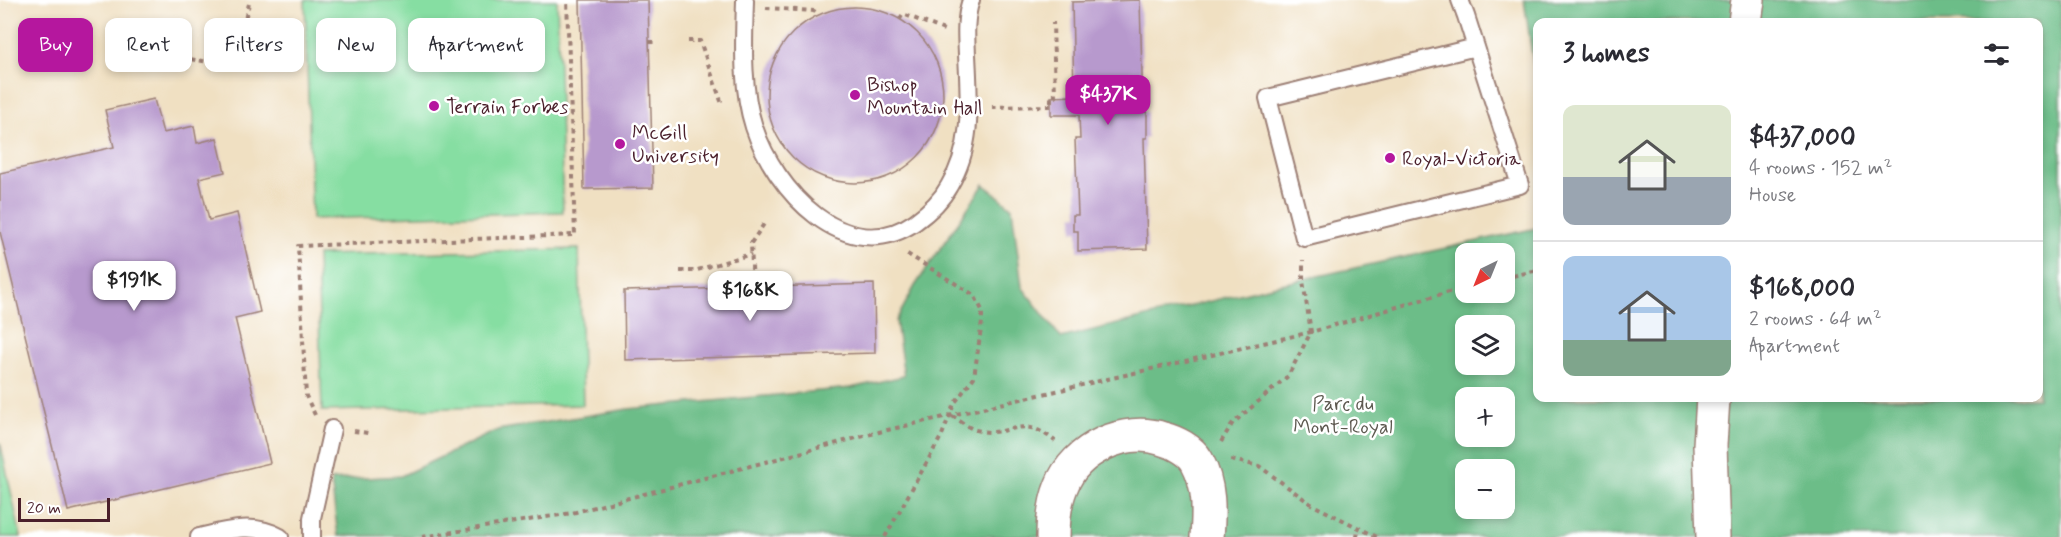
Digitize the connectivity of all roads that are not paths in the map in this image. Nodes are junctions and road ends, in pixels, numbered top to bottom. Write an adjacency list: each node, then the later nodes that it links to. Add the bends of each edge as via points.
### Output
1 (971, 0): 4 (lane, via 966,23 969,125 961,163 948,188 922,217 889,236 865,238 818,216 788,190 771,167 749,105 745,53)
2 (1460, 0): 6 (lane)
3 (1748, 0): 5 (street)
4 (753, 4)
5 (1746, 18)
6 (1476, 47): 6 (lane, via 1520,185 1304,238 1268,99)
7 (1713, 402): 14 (street)
8 (332, 429): 11 (lane, via 312,518)
9 (199, 537): 10 (lane, via 239,527 270,531)
10 (280, 537)
11 (312, 537)
12 (1053, 537): 13 (street, via 1053,513 1061,485 1084,456 1107,442 1130,436 1154,436 1204,457)
13 (1207, 537)
14 (1713, 537)

